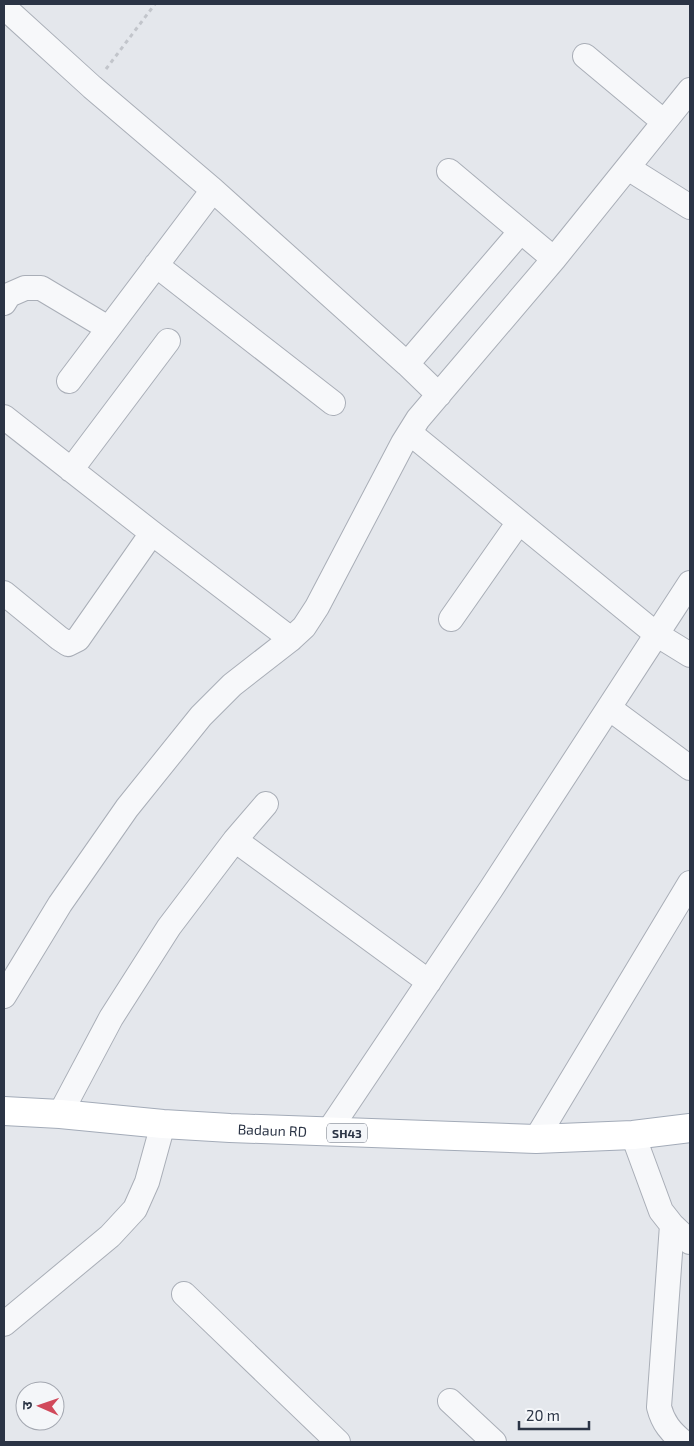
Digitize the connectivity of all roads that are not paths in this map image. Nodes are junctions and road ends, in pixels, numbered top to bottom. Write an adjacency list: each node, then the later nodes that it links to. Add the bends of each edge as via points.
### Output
1 (4, 7): 7 (street)
2 (585, 56): 4 (street)
3 (690, 90): 4 (street)
4 (664, 122): 5 (street)
5 (628, 168): 8 (street); 10 (street)
6 (449, 171): 9 (street)
7 (213, 190): 11 (street); 15 (street)
8 (690, 207)
9 (521, 231): 10 (street); 15 (street)
10 (554, 259): 17 (street)
11 (156, 265): 13 (street); 18 (street)
12 (4, 303): 13 (street, via 9,295 25,288 41,288)
13 (108, 328): 16 (street)
14 (168, 341): 21 (street)
15 (407, 364): 17 (street)
16 (68, 381)
17 (439, 395): 20 (street)
18 (333, 403)
19 (4, 417): 21 (street)
20 (410, 433): 22 (street); 28 (street, via 318,607)
21 (70, 470): 23 (street)
22 (519, 522): 26 (street); 27 (street)
23 (152, 533): 25 (street, via 78,639 68,644); 28 (street)
24 (688, 590): 27 (street)
25 (4, 593)
26 (451, 619)
27 (656, 634): 29 (street); 30 (street)
28 (291, 639): 36 (street, via 232,685 201,716 127,808 60,904)
29 (690, 655)
30 (609, 708): 31 (street); 35 (street)
31 (690, 768)
32 (266, 804): 33 (street)
33 (235, 840): 35 (street); 38 (street, via 148,960 111,1018)
34 (690, 884): 43 (street)
35 (429, 982): 41 (street)
36 (4, 996)
37 (4, 1111): 38 (main road, Badaun RD / SH43)
38 (60, 1114): 39 (main road, Badaun RD / SH43)
39 (163, 1124): 41 (main road, Badaun RD / SH43); 47 (street, via 135,1209 110,1236)
40 (687, 1124): 42 (main road, Badaun RD / SH43)
41 (328, 1132): 43 (main road, Badaun RD / SH43)
42 (633, 1135): 43 (main road, Badaun RD / SH43); 44 (street, via 654,1196)
43 (536, 1139)
44 (672, 1225): 45 (street); 51 (street, via 659,1407 670,1431)
45 (690, 1242)
46 (184, 1294): 49 (street)
47 (4, 1324)
48 (450, 1401): 50 (street)
49 (338, 1442)
50 (494, 1442)
51 (683, 1442)

